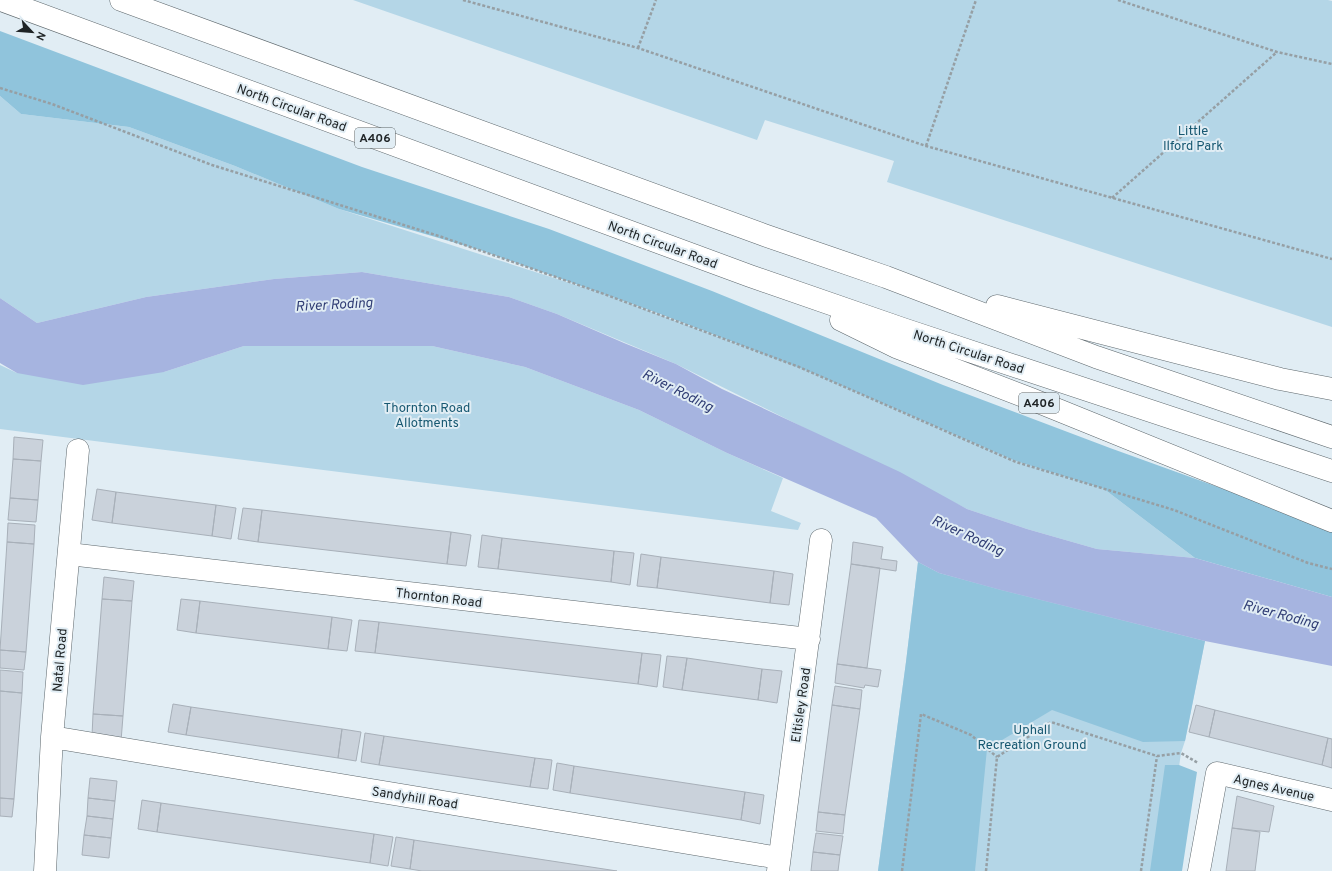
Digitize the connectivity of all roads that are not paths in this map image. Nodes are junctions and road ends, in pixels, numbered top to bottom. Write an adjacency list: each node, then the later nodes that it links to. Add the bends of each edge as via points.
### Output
1 (1, 0): 3 (main road, North Circular Road / A406)
2 (121, 0): 4 (main road, via 764,235)
3 (750, 276): 8 (main road, North Circular Road / A406); 9 (main road, A406, via 896,347)
4 (886, 277): 5 (main road, via 1280,379); 6 (main road, via 1096,357)
5 (1332, 390)
6 (1332, 437)
7 (78, 450): 11 (main road, Natal Road)
8 (1332, 471)
9 (1332, 521)
10 (821, 540): 12 (main road, Eltisley Road)
11 (69, 554): 12 (main road, Thornton Road); 13 (main road, Natal Road)
12 (809, 639): 15 (main road, Eltisley Road)
13 (52, 737): 15 (main road, Sandyhill Road); 16 (main road, Natal Road)
14 (1332, 800): 17 (main road, Agnes Avenue, via 1217,773)
15 (779, 864)
16 (44, 871)
17 (1199, 871)

